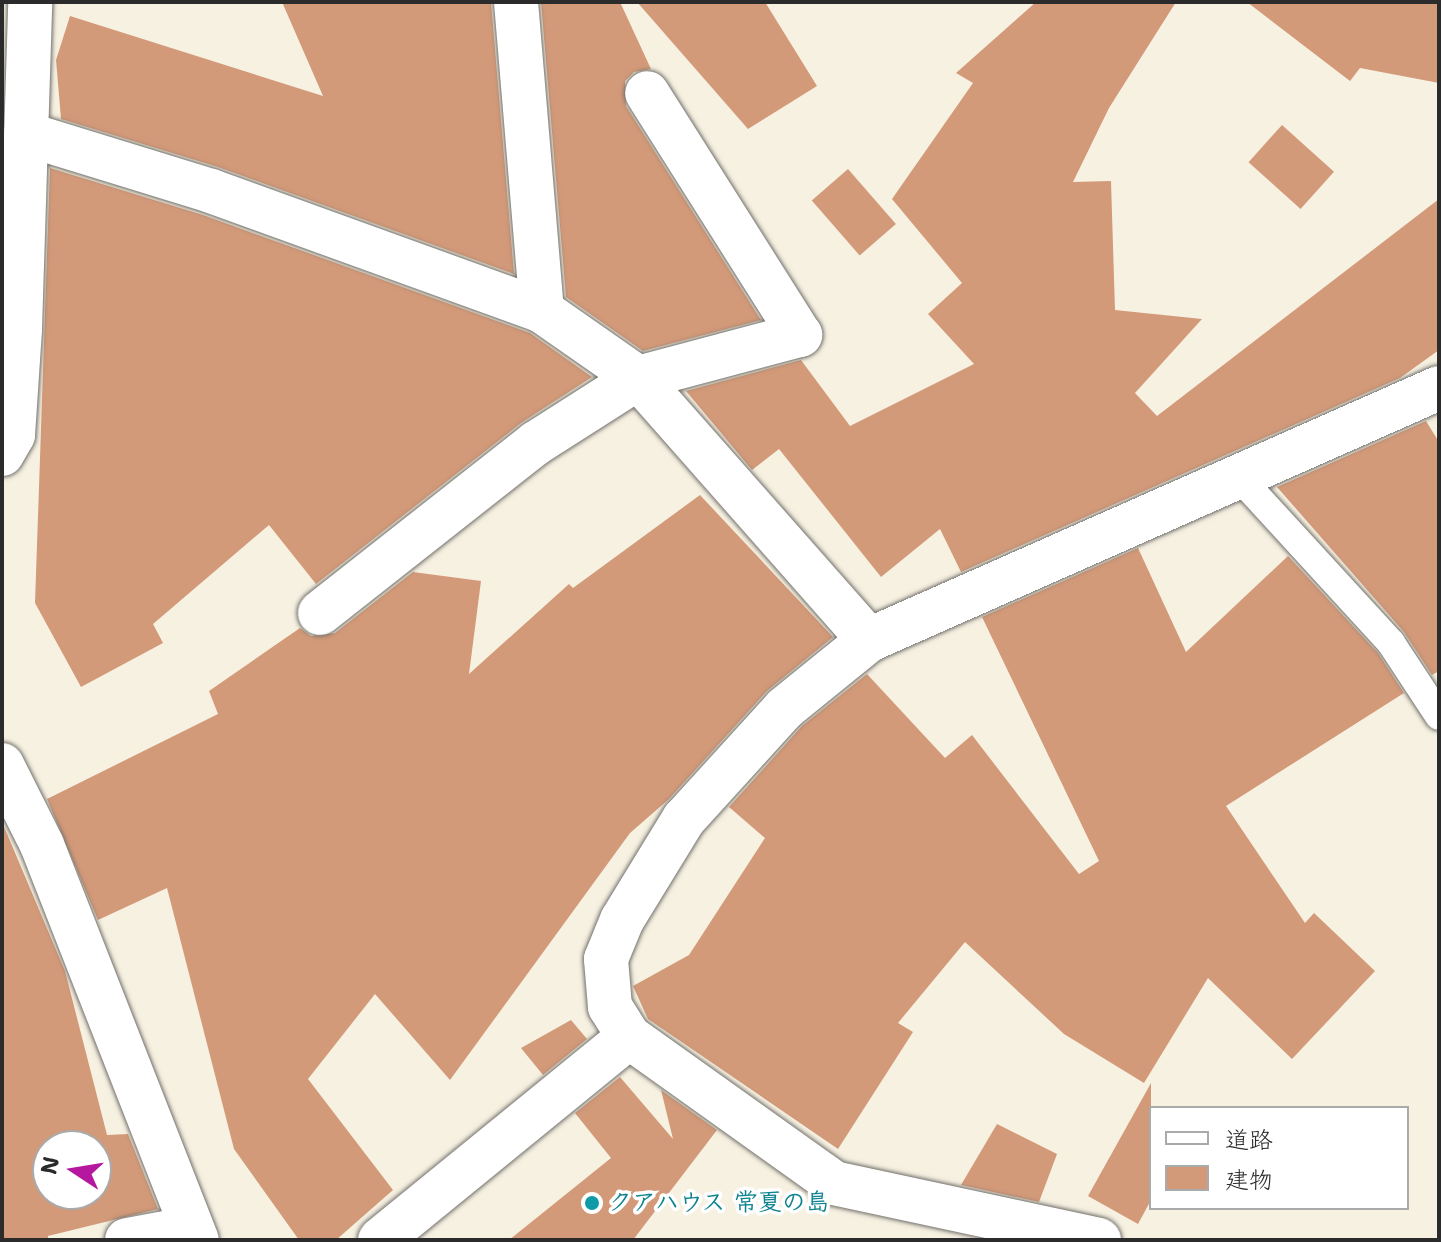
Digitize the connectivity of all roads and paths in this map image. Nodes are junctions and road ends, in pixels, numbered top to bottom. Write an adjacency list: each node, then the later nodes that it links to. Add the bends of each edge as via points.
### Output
1 (30, 2): 4 (street)
2 (516, 2): 5 (street)
3 (647, 93): 6 (street, via 800,335)
4 (26, 134): 5 (street, via 211,191); 8 (street, via 13,435)
5 (542, 311): 6 (street)
6 (638, 378): 10 (street, via 536,443); 11 (street)
7 (1439, 388): 9 (street)
8 (2, 454)
9 (1240, 478): 11 (street); 12 (lane, via 1391,643)
10 (320, 613)
11 (869, 640): 14 (street, via 785,708 716,782 684,819 622,920 606,959 610,1007)
12 (1439, 716)
13 (2, 765): 15 (street, via 42,845)
14 (629, 1037): 17 (street); 18 (street, via 834,1183)
15 (194, 1234): 16 (street)
16 (127, 1240)
17 (380, 1240)
18 (1099, 1240)

